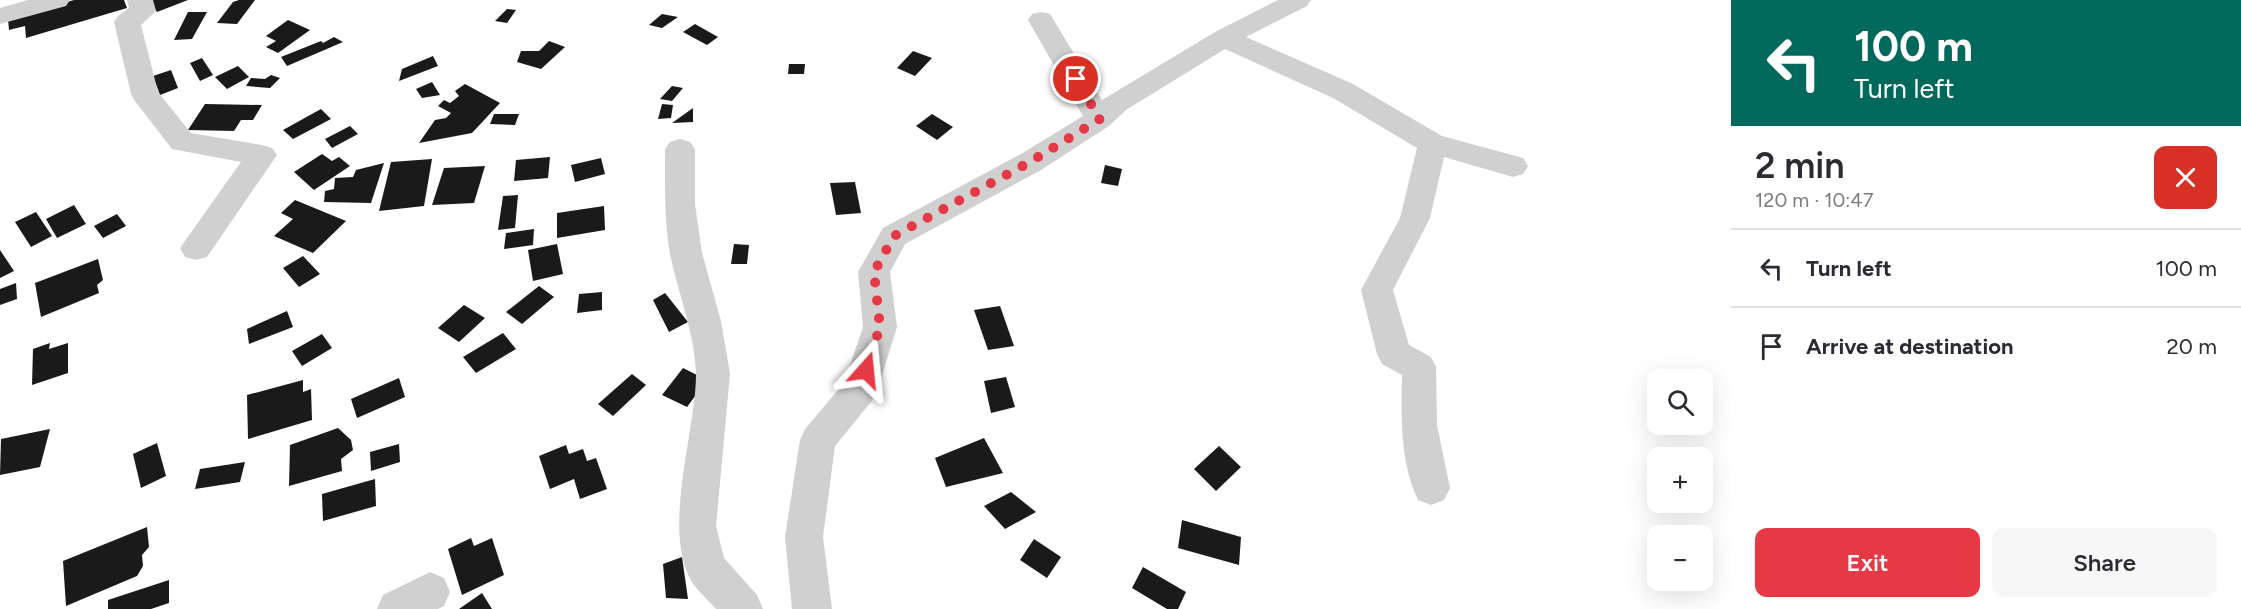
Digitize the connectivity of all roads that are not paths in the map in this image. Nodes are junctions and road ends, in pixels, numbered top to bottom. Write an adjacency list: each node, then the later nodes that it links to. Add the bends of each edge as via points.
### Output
1 (57, 0): 4 (street)
2 (140, 0): 11 (street, via 143,11 127,22 145,94 182,142 262,155)
3 (1298, 0): 6 (street)
4 (0, 16)
5 (1041, 20): 7 (street)
6 (1224, 38): 7 (street, via 1116,103); 8 (street, via 1343,91)
7 (1100, 119): 14 (street, via 894,236 874,272 880,327 859,391 818,441 804,537)
8 (1433, 144): 10 (street); 12 (street, via 1415,218 1377,290 1394,354 1419,367 1419,425)
9 (680, 149): 13 (street, via 680,204 686,253 713,374 697,526 706,568)
10 (1513, 166)
11 (196, 248)
12 (1431, 488)
13 (743, 609)
14 (812, 609)

